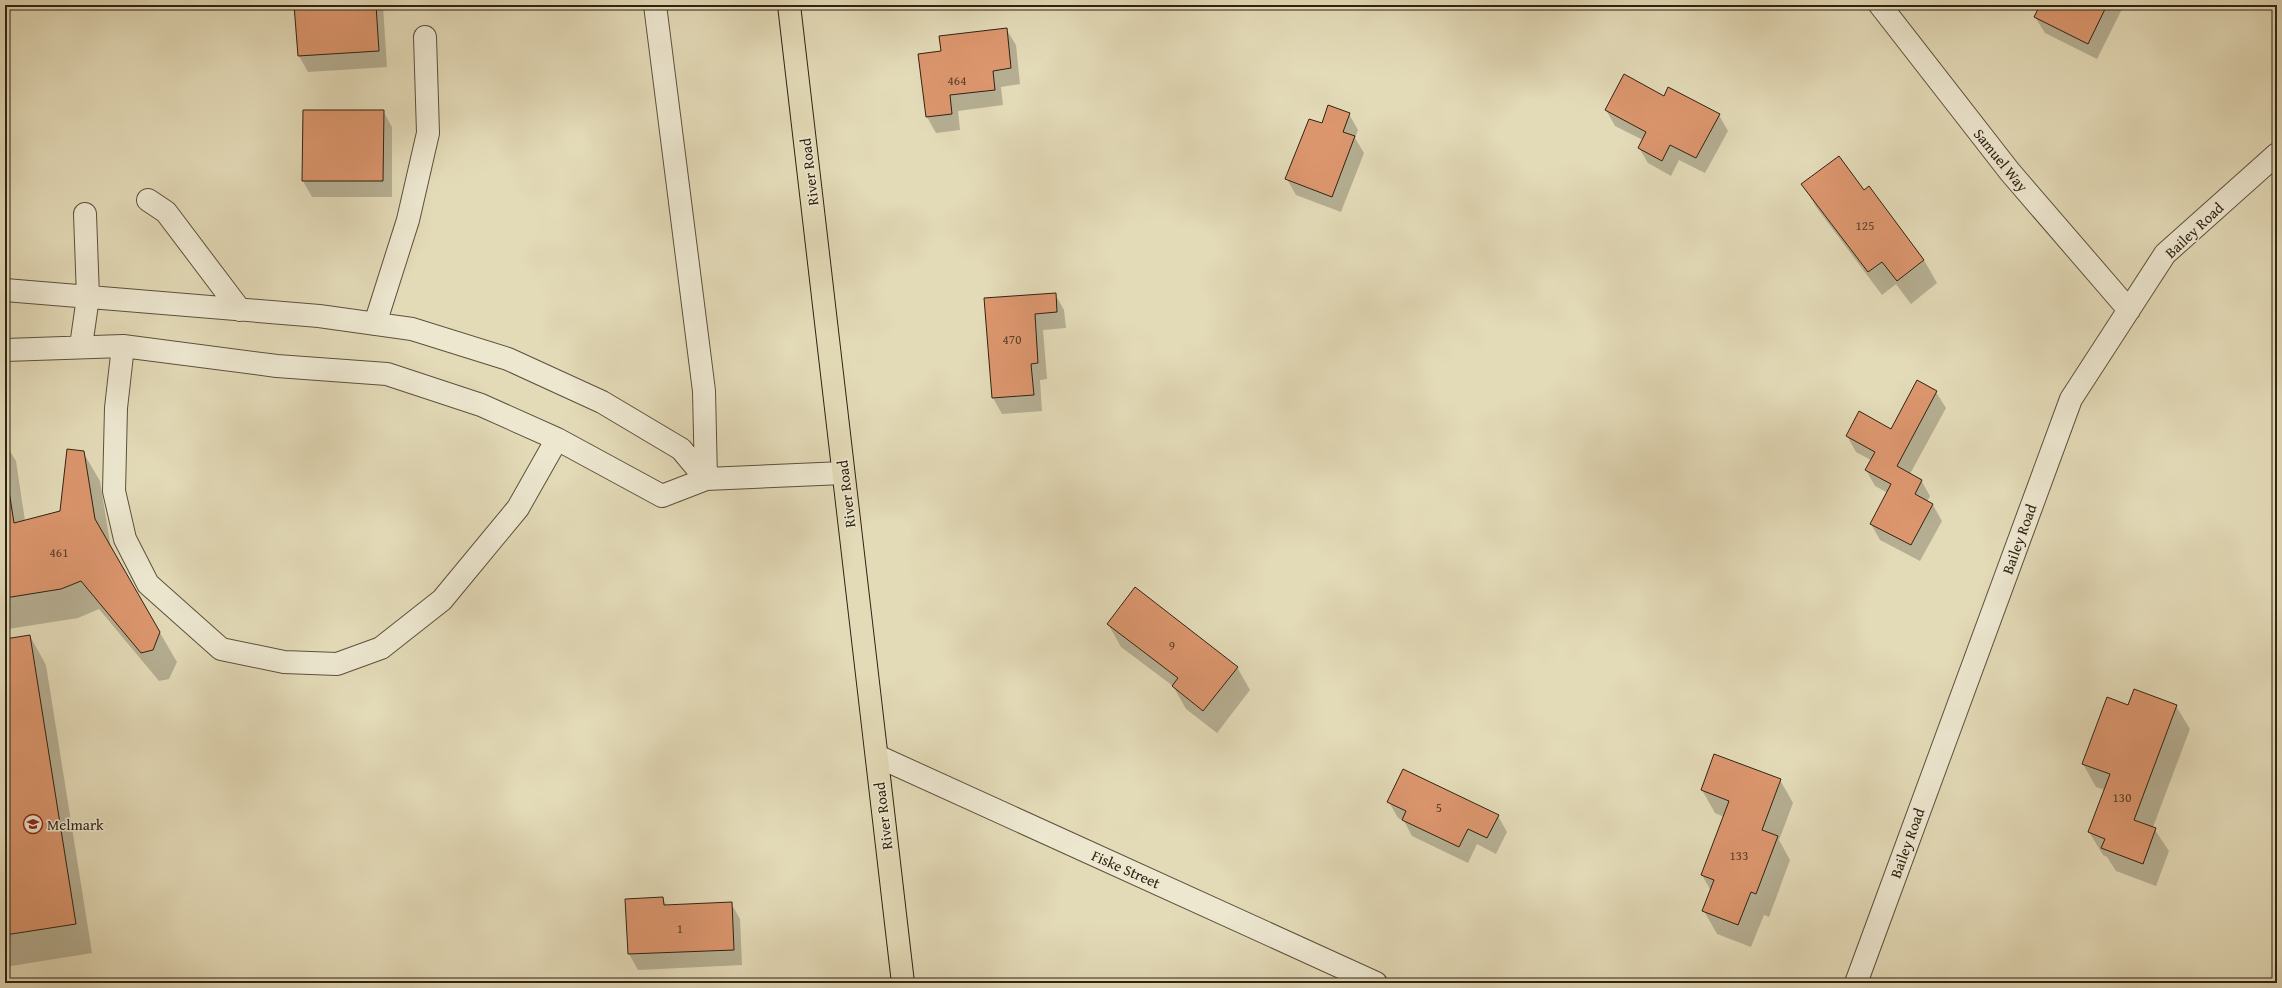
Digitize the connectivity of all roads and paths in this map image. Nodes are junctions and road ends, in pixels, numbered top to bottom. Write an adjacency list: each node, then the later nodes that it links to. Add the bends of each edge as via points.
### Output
1 (655, 5): 18 (street, via 704,391)
2 (789, 5): 17 (main road, River Road)
3 (1880, 5): 11 (street, Samuel Way, via 2010,172)
4 (425, 37): 12 (street, via 428,133 408,220)
5 (2277, 154): 11 (street, Bailey Road, via 2165,254)
6 (148, 200): 10 (street, via 166,212)
7 (85, 214): 9 (street)
8 (5, 290): 9 (street)
9 (88, 297): 10 (street); 13 (street)
10 (240, 310): 12 (street, via 319,316)
11 (2129, 310): 22 (street, Bailey Road, via 2071,399)
12 (376, 324): 18 (street, via 412,329 508,358 602,402 681,449)
13 (81, 346): 14 (street); 15 (street)
14 (123, 346): 16 (street, via 277,366 387,374 481,405); 16 (street, via 116,408 114,491 125,539 148,584 221,649 284,662 336,664 381,648 442,600 518,508)
15 (5, 350)
16 (557, 439): 18 (street, via 662,496)
17 (843, 473): 18 (street); 19 (main road, River Road)
18 (706, 479)
19 (876, 756): 20 (main road, River Road); 21 (street, Fiske Street)
20 (903, 983)
21 (1376, 983)
22 (1856, 983)

